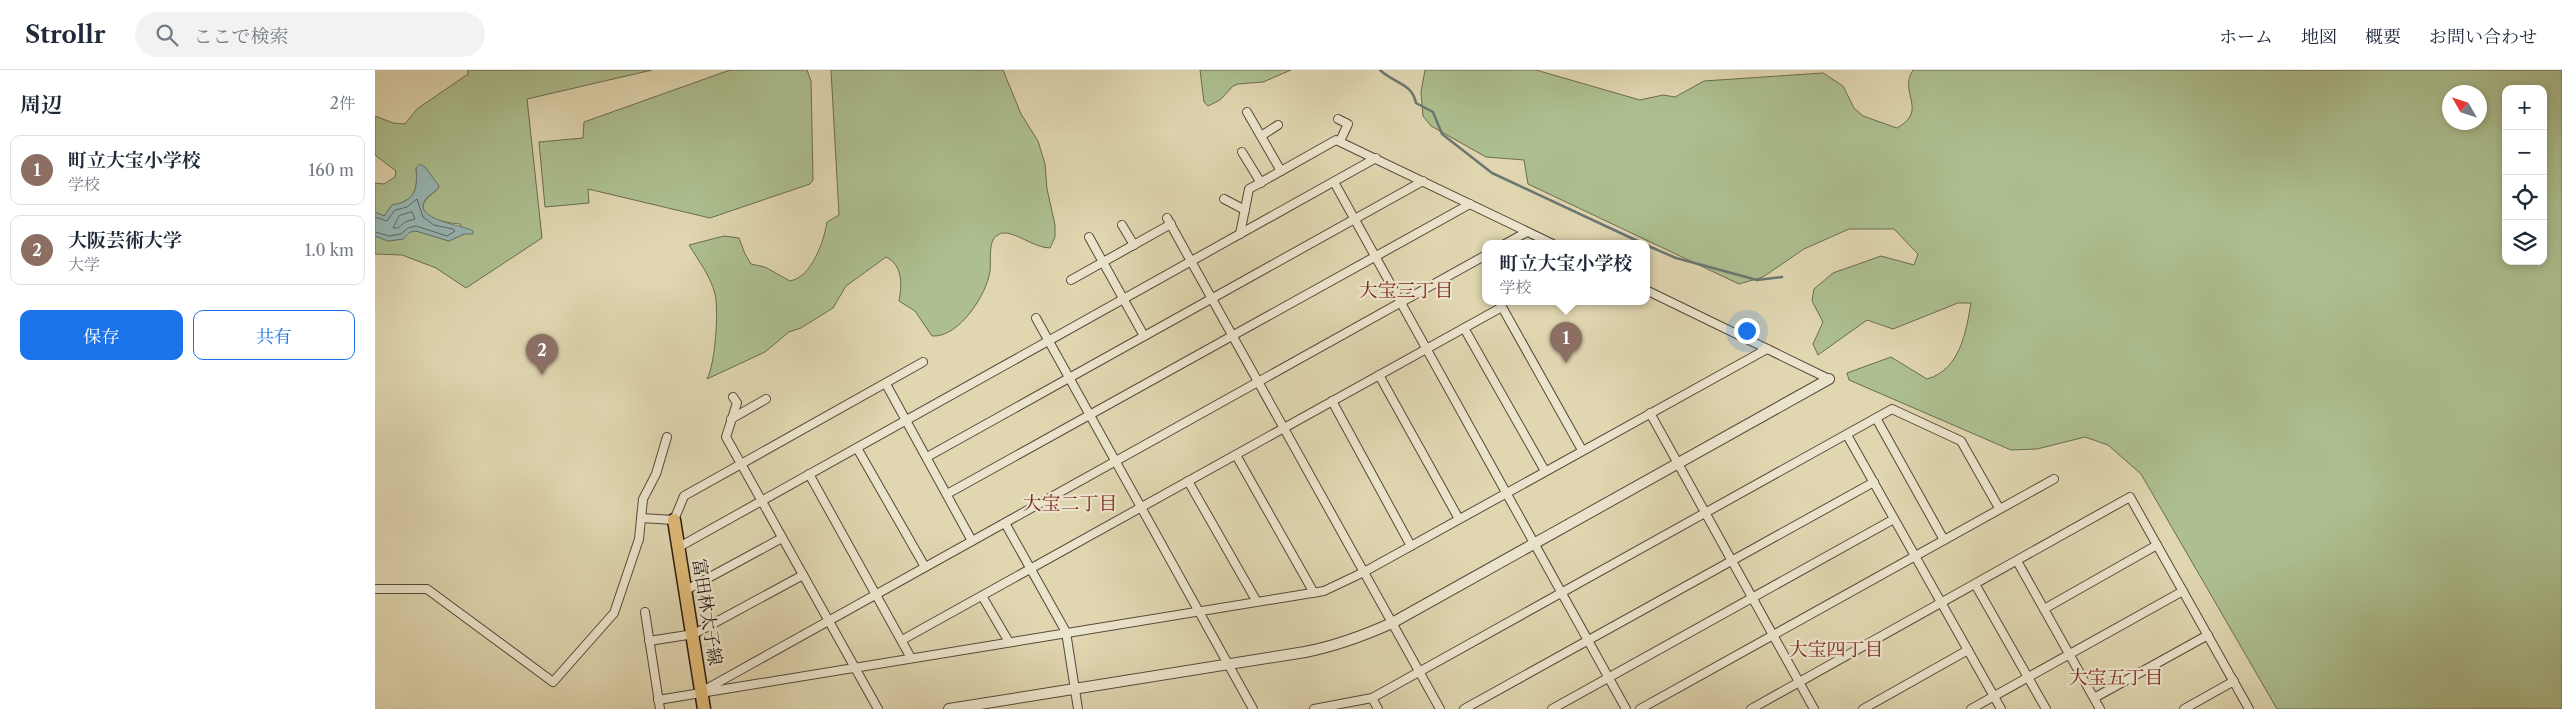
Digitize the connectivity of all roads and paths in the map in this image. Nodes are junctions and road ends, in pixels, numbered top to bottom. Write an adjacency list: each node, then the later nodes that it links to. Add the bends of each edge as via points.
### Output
1 (1247, 112): 4 (street)
2 (1338, 119): 5 (street, via 1348,124)
3 (1279, 125): 4 (street)
4 (1261, 136): 8 (street)
5 (1340, 141): 7 (street); 8 (street, via 1336,140)
6 (1242, 152): 11 (street)
7 (1376, 158): 9 (street); 10 (street)
8 (1281, 171): 11 (street)
9 (1423, 181): 13 (street); 15 (street)
10 (1334, 182): 15 (street); 18 (street)
11 (1261, 183): 14 (street, via 1249,189)
12 (1224, 198): 14 (street)
13 (1470, 204): 17 (street); 23 (street)
14 (1245, 210): 18 (street)
15 (1354, 219): 23 (street); 29 (street)
16 (1122, 225): 22 (street)
17 (1527, 232): 20 (street); 21 (street)
18 (1240, 234): 25 (street)
19 (1089, 237): 26 (street)
20 (1512, 240)
21 (1544, 240)
22 (1134, 245): 25 (street, via 1169,221); 26 (street)
23 (1374, 256): 31 (street); 34 (street)
24 (1482, 257): 31 (street)
25 (1192, 261): 29 (street); 30 (street)
26 (1103, 262): 27 (street); 30 (street)
27 (1071, 280)
28 (1650, 292): 38 (street)
29 (1212, 298): 34 (street); 35 (street)
30 (1124, 299): 35 (street); 36 (street)
31 (1401, 303): 37 (street); 43 (street)
32 (1036, 318): 36 (street)
33 (1464, 328): 37 (street); 57 (street, via 1502,307); 63 (street)
34 (1233, 335): 43 (street); 49 (street)
35 (1145, 336): 41 (street)
36 (1049, 341): 41 (street); 52 (street)
37 (1427, 348): 40 (street); 68 (street)
38 (1767, 349): 42 (street); 48 (street)
39 (923, 362): 44 (street)
40 (1379, 376): 47 (street); 76 (street)
41 (1070, 378): 49 (street); 59 (street)
42 (1829, 379): 62 (street)
43 (1258, 382): 53 (street); 60 (street)
44 (886, 384): 52 (street); 61 (street)
45 (733, 397): 51 (street, via 737,403)
46 (766, 399): 51 (street)
47 (1332, 401): 53 (street); 84 (street)
48 (1650, 413): 57 (street); 62 (street)
49 (1090, 415): 60 (street); 69 (street)
50 (1876, 418): 54 (street); 72 (street, via 1892,409 1961,441); 80 (street)
51 (731, 419): 61 (street, via 726,437)
52 (907, 420): 56 (street); 59 (street)
53 (1284, 428): 58 (street); 91 (street)
54 (1847, 435): 67 (street); 73 (street)
55 (667, 437): 74 (street, via 656,474 643,499)
56 (857, 448): 64 (street); 89 (street)
57 (1582, 450): 63 (street)
58 (1236, 455): 66 (street); 97 (street)
59 (927, 457): 69 (street)
60 (1116, 461): 71 (street); 78 (street)
61 (741, 464): 70 (street); 77 (street, via 684,496)
62 (1677, 464): 73 (street); 82 (street)
63 (1545, 471): 68 (street)
64 (809, 474): 70 (street); 99 (street)
65 (2053, 479): 72 (street)
66 (1188, 481): 71 (street); 102 (street)
67 (1874, 482): 75 (street); 88 (street)
68 (1506, 493): 76 (street); 82 (street)
69 (947, 494): 81 (street)
70 (762, 501): 79 (street); 85 (street)
71 (1141, 507): 90 (street); 105 (street)
72 (1999, 508): 80 (street)
73 (1705, 514): 88 (street); 98 (street)
74 (641, 518): 77 (street); 94 (street, via 639,539 614,613 553,682 427,589)
75 (1894, 518): 86 (street); 101 (street)
76 (1459, 519): 84 (street)
77 (674, 520): 85 (main road, 富田林太子線)
78 (1005, 523): 81 (street); 90 (street)
79 (783, 538): 92 (street); 95 (street)
80 (1943, 540): 86 (street)
81 (972, 541): 89 (street)
82 (1534, 543): 98 (street); 108 (street)
83 (2157, 545): 87 (street, via 2130,497); 96 (street); 104 (street)
84 (1411, 546): 91 (street)
85 (679, 547): 95 (main road, 富田林太子線)
86 (1915, 555): 103 (street); 111 (street)
87 (2017, 560): 93 (street); 104 (street)
88 (1731, 561): 101 (street); 115 (street)
89 (925, 567): 99 (street)
90 (1030, 569): 100 (street); 109 (street)
91 (1364, 572): 97 (street, via 1335,588); 108 (street)
92 (803, 574): 107 (street); 110 (street)
93 (1975, 584): 103 (street); 123 (street)
94 (375, 589)
95 (686, 590): 110 (main road, 富田林太子線)
96 (2183, 591): 112 (street); 118 (street)
97 (1314, 593): 102 (street)
98 (1561, 593): 115 (street); 122 (street)
99 (876, 595): 107 (street); 113 (street)
100 (982, 596): 113 (street); 116 (street)
101 (1752, 599): 111 (street); 124 (street)
102 (1257, 602): 105 (street)
103 (1941, 603): 117 (street); 126 (street)
104 (2044, 609): 118 (street)
105 (1199, 611): 109 (street); 120 (street)
106 (645, 612): 114 (street)
107 (829, 620): 121 (street); 128 (street)
108 (1392, 622): 120 (street, via 1362,637 1331,647); 122 (street)
109 (1066, 632): 116 (street); 127 (street)
110 (693, 634): 114 (street); 128 (main road, 富田林太子線)
111 (1772, 635): 126 (street); 146 (street)
112 (2208, 635): 125 (street); 131 (street)
113 (902, 640): 119 (street)
114 (649, 641): 132 (street)
115 (1588, 641): 124 (street); 143 (street)
116 (1009, 642): 119 (street)
117 (1968, 650): 129 (street); 149 (street)
118 (2069, 654): 123 (street); 131 (street)
119 (911, 658): 121 (street)
120 (1229, 665): 127 (street); 139 (street)
121 (854, 666): 128 (street); 136 (street)
122 (1419, 672): 130 (street); 142 (street)
123 (2028, 677): 129 (street); 152 (street)
124 (1608, 678): 144 (street); 145 (street)
125 (2234, 681): 154 (street); 155 (street)
126 (1799, 682): 147 (street); 148 (street)
127 (1075, 690): 133 (street); 138 (street)
128 (702, 691): 132 (street); 135 (main road, 富田林太子線)
129 (1994, 696): 150 (street); 151 (street)
130 (1372, 698): 140 (street); 141 (street)
131 (2094, 698): 153 (street)
132 (658, 700): 134 (street)
133 (985, 706): 137 (street)
134 (660, 709)
135 (704, 709)
136 (878, 709)
137 (949, 709)
138 (1079, 709)
139 (1253, 709)
140 (1315, 709)
141 (1378, 709)
142 (1440, 709)
143 (1464, 709)
144 (1552, 709)
145 (1626, 709)
146 (1640, 709)
147 (1751, 709)
148 (1814, 709)
149 (1863, 709)
150 (1971, 709)
151 (2001, 709)
152 (2046, 709)
153 (2100, 709)
154 (2184, 709)
155 (2249, 709)

